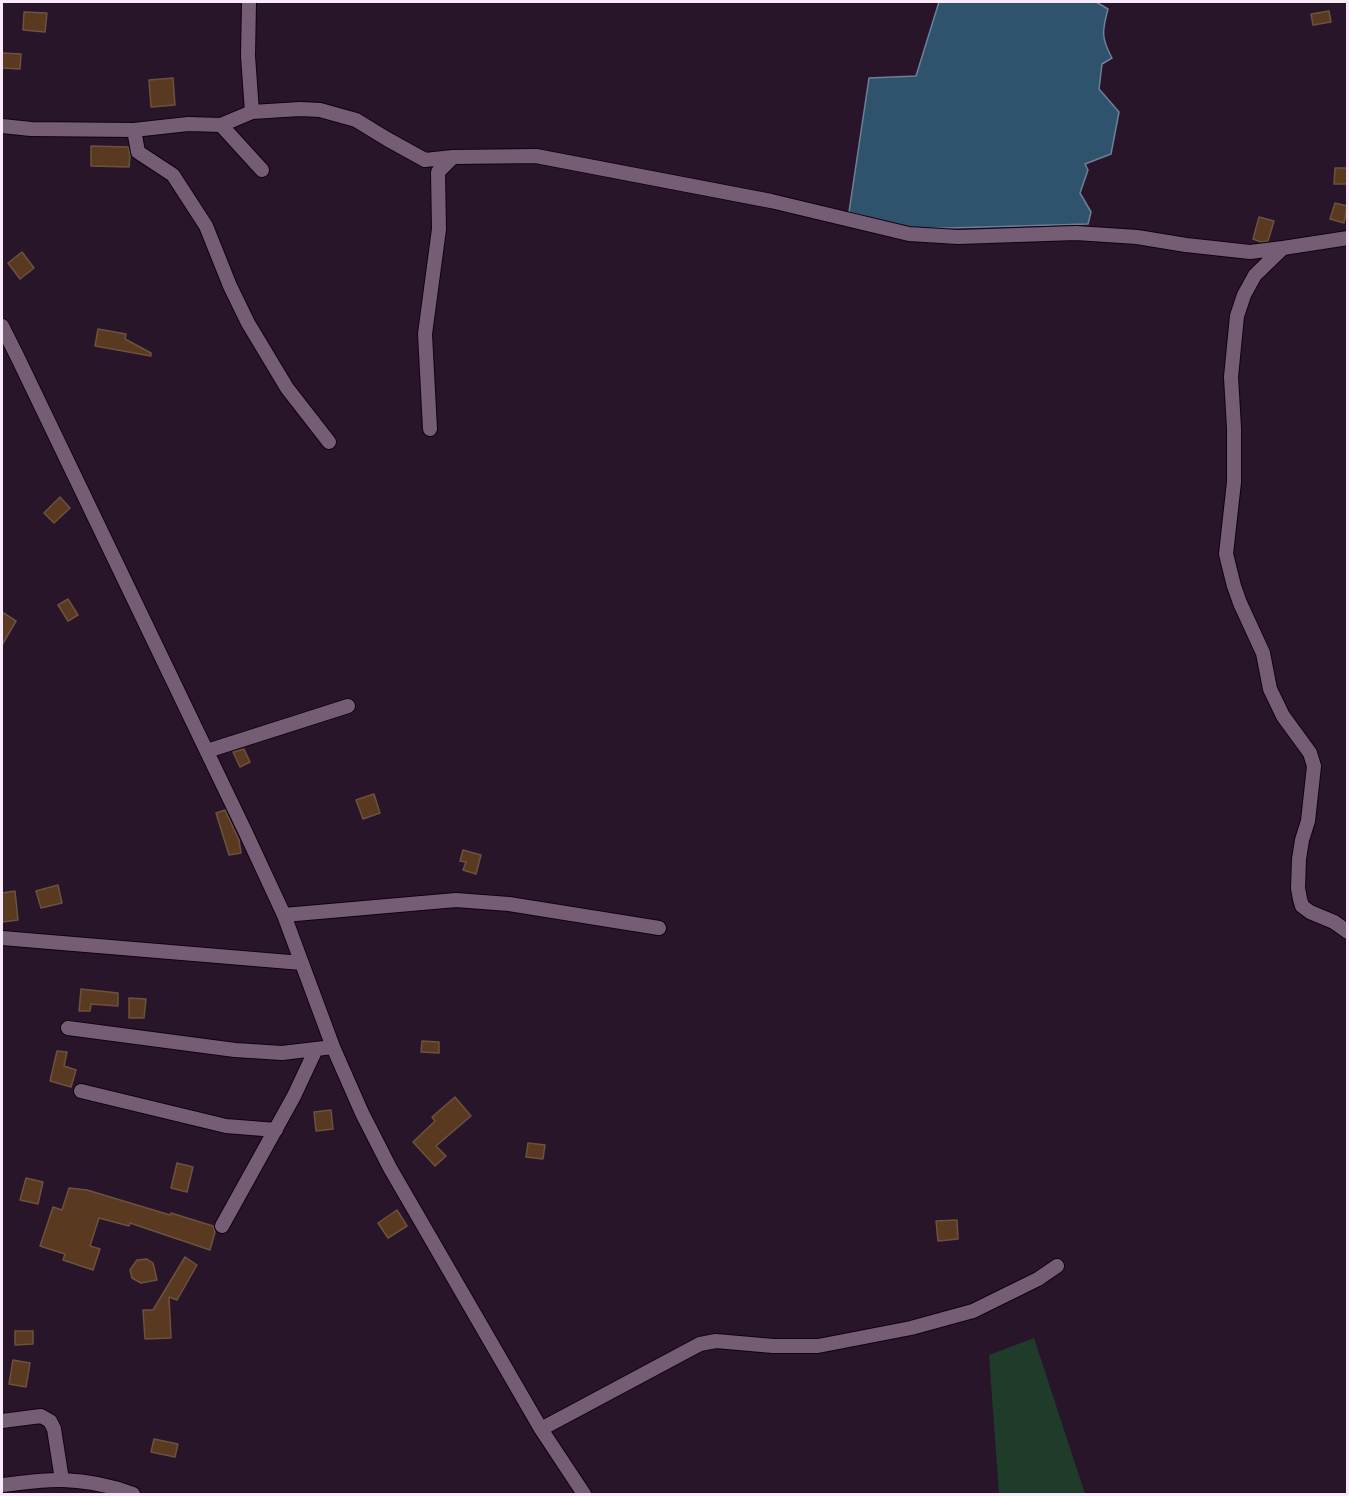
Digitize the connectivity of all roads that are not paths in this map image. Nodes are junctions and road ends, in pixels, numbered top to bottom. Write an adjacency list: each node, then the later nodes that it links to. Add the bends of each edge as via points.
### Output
1 (249, 2): 2 (street)
2 (252, 112): 3 (street); 6 (street, via 320,110 356,120 426,160)
3 (221, 125): 5 (street); 7 (street)
4 (2, 126): 5 (street)
5 (134, 130): 12 (street, via 138,152 173,175 206,226 248,323 288,388)
6 (453, 157): 9 (street, via 536,156 771,201 909,234 958,237 1076,233 1250,252); 11 (street, via 438,172 438,229 425,334)
7 (262, 170)
8 (1347, 238): 9 (street)
9 (1283, 249): 17 (street, via 1255,275 1237,316 1231,377 1234,482 1226,554 1240,603 1263,653 1270,689 1314,766 1299,859 1302,906)
10 (2, 326): 14 (street)
11 (430, 429)
12 (329, 442)
13 (348, 706): 14 (street)
14 (207, 751): 15 (street)
15 (284, 915): 16 (street, via 456,900 509,904); 19 (street)
16 (659, 928)
17 (1347, 932)
18 (2, 938): 19 (street)
19 (302, 963): 21 (street)
20 (68, 1028): 22 (street, via 235,1050 282,1053)
21 (333, 1047): 22 (street); 28 (street, via 390,1168)
22 (316, 1049): 24 (street)
23 (81, 1091): 24 (street, via 226,1126)
24 (276, 1130): 25 (street)
25 (222, 1226)
26 (1057, 1266): 28 (street, via 973,1311 911,1329 818,1346 716,1341 700,1344)
27 (2, 1421): 29 (street, via 41,1416 50,1420)
28 (541, 1429): 33 (street)
29 (62, 1480): 31 (street); 32 (street)
30 (2, 1485): 31 (street)
31 (22, 1489)
32 (133, 1494)
33 (584, 1494)

